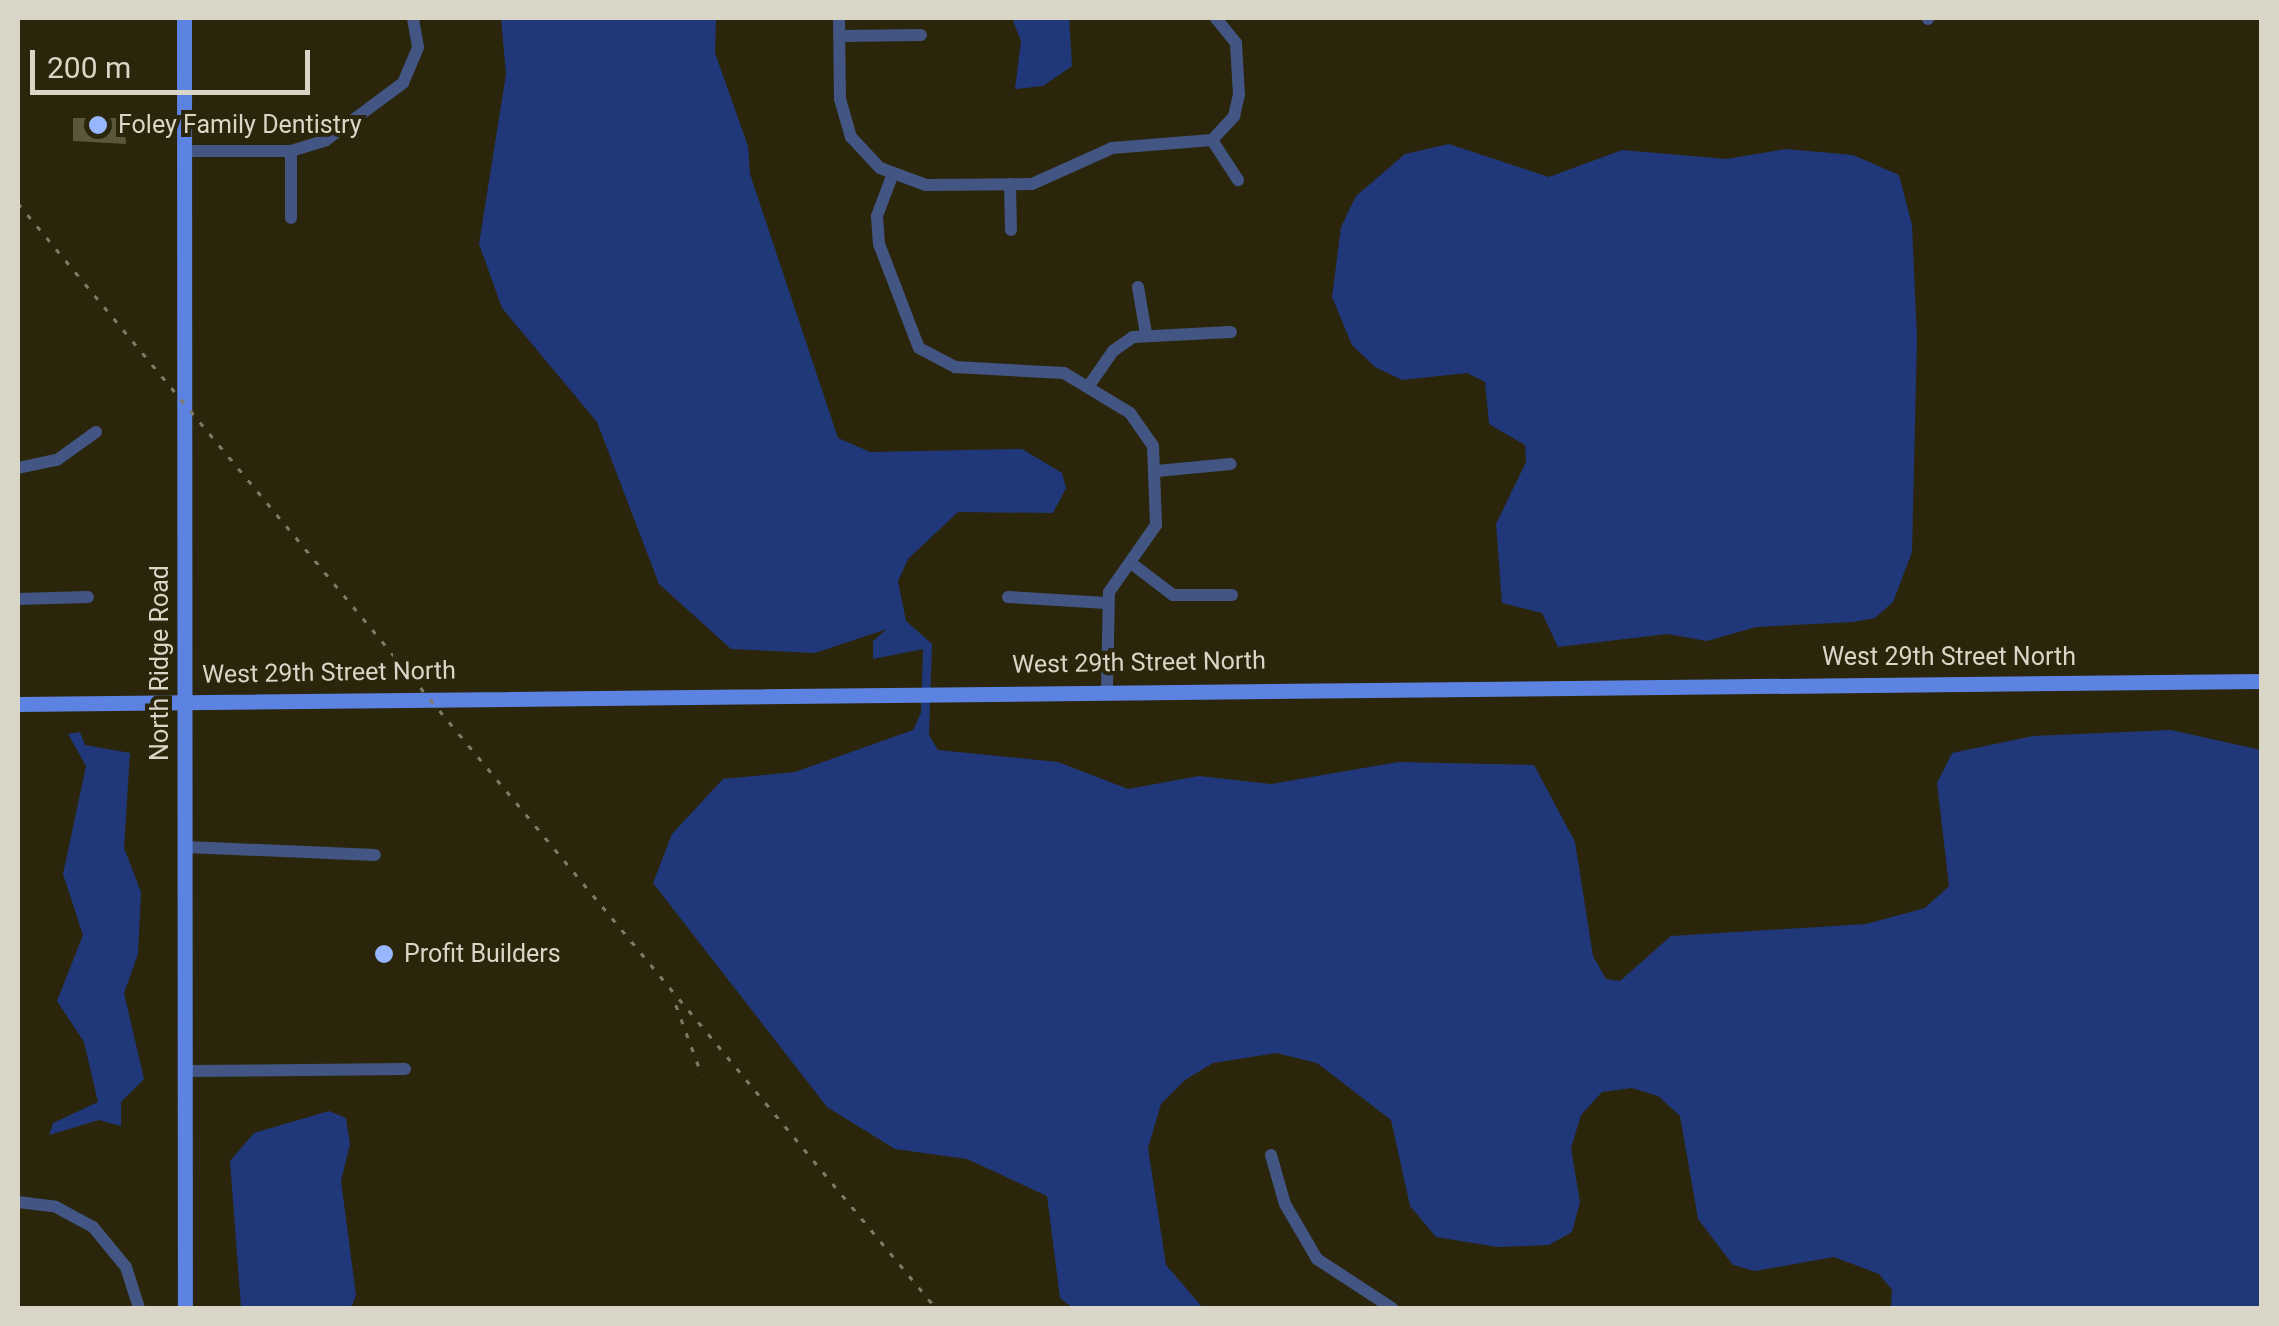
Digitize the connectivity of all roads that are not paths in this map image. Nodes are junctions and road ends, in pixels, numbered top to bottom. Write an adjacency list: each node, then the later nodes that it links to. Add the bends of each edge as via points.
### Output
1 (184, 18): 8 (main road, North Ridge Road)
2 (413, 18): 9 (street, via 418,47 403,83 326,140)
3 (840, 18): 6 (street)
4 (1216, 18): 7 (street, via 1236,43 1238,95 1234,116)
5 (921, 35): 6 (street)
6 (840, 36): 10 (street, via 846,127 869,160)
7 (1212, 140): 11 (street); 12 (street, via 1112,148 1043,182)
8 (185, 151): 9 (street); 31 (main road, North Ridge Road)
9 (291, 151): 13 (street)
10 (892, 176): 12 (street, via 926,184); 18 (street, via 878,216 879,244 918,348 946,365 1042,367)
11 (1238, 180)
12 (1010, 184): 14 (street)
13 (292, 218)
14 (1011, 230)
15 (1138, 287): 17 (street)
16 (1231, 332): 17 (street)
17 (1146, 334): 18 (street, via 1113,350)
18 (1088, 387): 22 (street, via 1138,422)
19 (96, 432): 21 (street, via 57,460)
20 (1232, 464): 22 (street)
21 (18, 468)
22 (1157, 471): 23 (street, via 1154,535)
23 (1131, 563): 24 (street, via 1173,595); 28 (street)
24 (1232, 595)
25 (1008, 596): 28 (street)
26 (88, 597): 27 (street)
27 (18, 599)
28 (1106, 603): 30 (street)
29 (2262, 681): 30 (main road, West 29th Street North)
30 (1107, 688): 31 (main road, West 29th Street North)
31 (184, 700): 32 (main road, West 29th Street North); 33 (main road, North Ridge Road)
32 (18, 704)
33 (186, 847): 34 (street); 36 (main road, North Ridge Road)
34 (374, 856)
35 (405, 1069): 36 (street)
36 (184, 1071): 40 (main road, North Ridge Road)
37 (1271, 1154): 41 (street, via 1285,1204 1317,1259)
38 (18, 1202): 39 (street, via 56,1206 92,1227 126,1266)
39 (139, 1308)
40 (185, 1308)
41 (1392, 1308)

